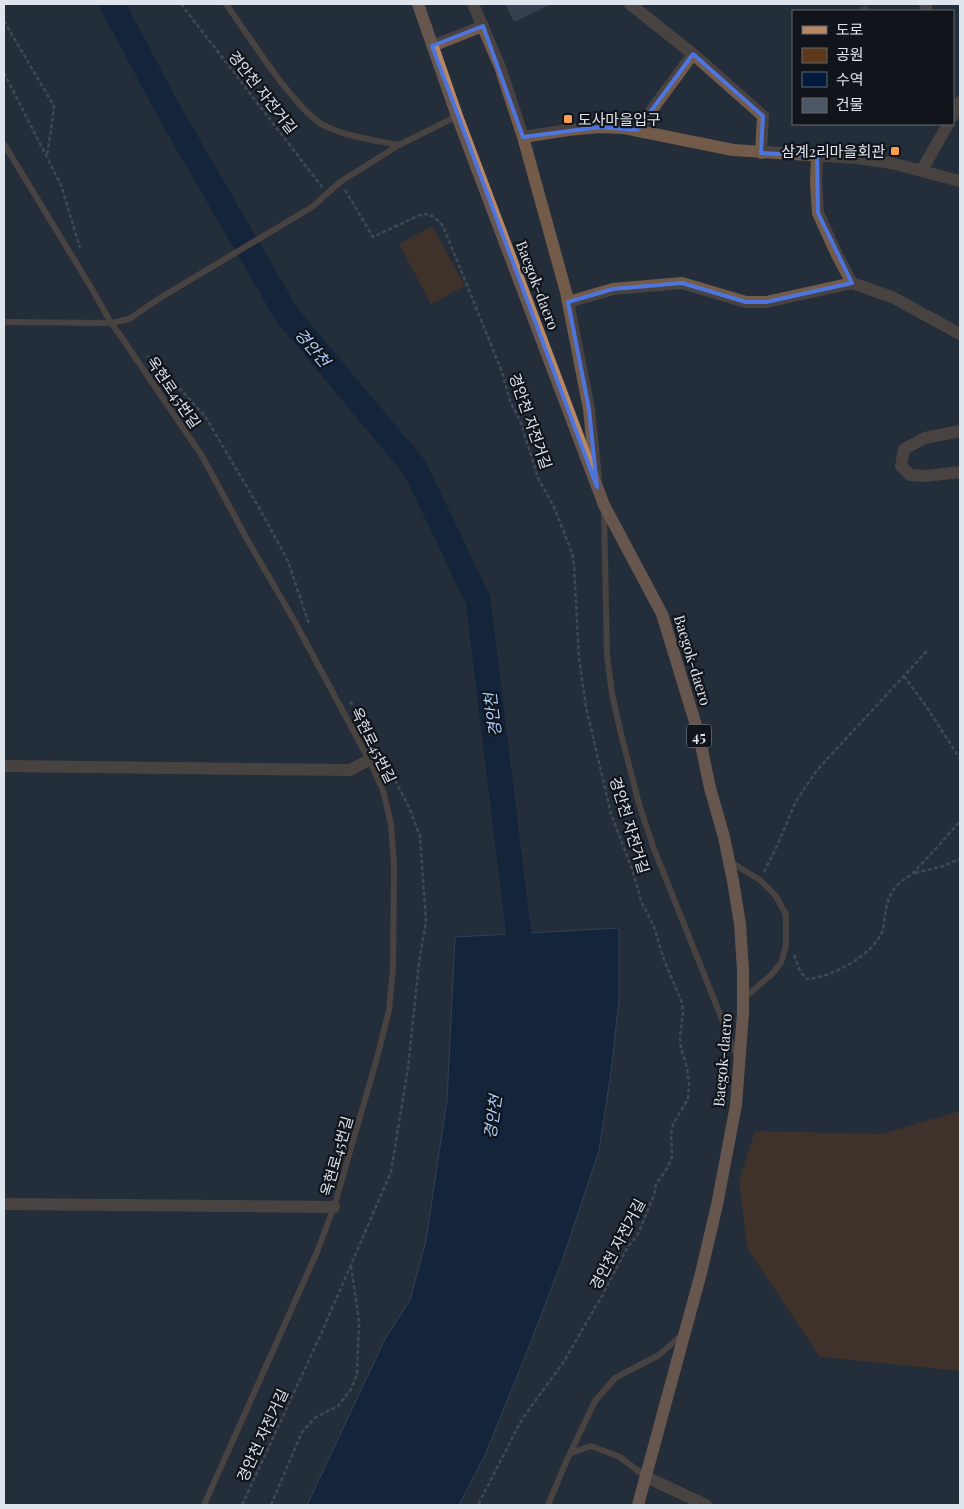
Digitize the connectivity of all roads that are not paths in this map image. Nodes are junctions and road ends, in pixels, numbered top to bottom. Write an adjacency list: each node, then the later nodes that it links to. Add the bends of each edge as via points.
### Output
1 (226, 4): 15 (lane, via 307,112 323,125 350,136)
2 (418, 4): 6 (main road, Baegok-daero / 45)
3 (473, 4): 5 (street)
4 (630, 4): 7 (street)
5 (483, 26): 6 (street); 13 (street)
6 (432, 46): 10 (main road, Baegok-daero / 45)
7 (692, 54): 11 (street); 16 (street, via 763,116)
8 (960, 102): 9 (street)
9 (954, 114)
10 (457, 116): 15 (lane); 27 (main road, Baegok-daero / 45)
11 (638, 130): 13 (street, via 600,127); 16 (street, via 706,146)
12 (940, 130): 18 (street)
13 (523, 137): 21 (street)
14 (4, 144): 23 (lane, 옥현로45번길)
15 (399, 145): 23 (lane, via 340,182 312,207 129,319)
16 (761, 153): 17 (street)
17 (817, 156): 18 (street, via 857,158); 20 (street, via 818,213)
18 (922, 170): 19 (street)
19 (960, 181)
20 (852, 283): 21 (street, via 766,302 746,302 682,283 613,289); 24 (street, via 892,297)
21 (568, 302): 27 (street, via 589,410)
22 (4, 322): 23 (lane)
23 (110, 324): 29 (lane, 옥현로45번길, via 202,456)
24 (960, 334)
25 (960, 432): 26 (street, via 925,438 904,448 901,466 910,475)
26 (960, 472)
27 (597, 487): 28 (main road, Baegok-daero / 45)
28 (604, 505): 31 (main road, Baegok-daero / 45, via 662,614 699,735); 33 (lane, via 607,656 623,743 654,849)
29 (370, 760): 30 (street, via 350,770); 35 (lane, 옥현로45번길, via 383,790 391,824 393,968 389,1010)
30 (4, 766)
31 (729, 861): 32 (main road, Baegok-daero / 45, via 740,924); 32 (lane, via 760,880 776,896 786,915 786,945 781,963)
32 (743, 999): 33 (main road, Baegok-daero / 45)
33 (739, 1062): 36 (main road, Baegok-daero / 45, via 736,1105 717,1205)
34 (4, 1204): 35 (street)
35 (334, 1208): 39 (lane, 옥현로45번길)
36 (685, 1332): 37 (lane, via 659,1355 615,1378 595,1400); 38 (main road, Baegok-daero / 45)
37 (571, 1453): 38 (lane, via 590,1446 620,1457); 40 (lane)
38 (646, 1477): 41 (main road, Baegok-daero / 45); 42 (street)
39 (204, 1505)
40 (548, 1505)
41 (638, 1505)
42 (706, 1505)

